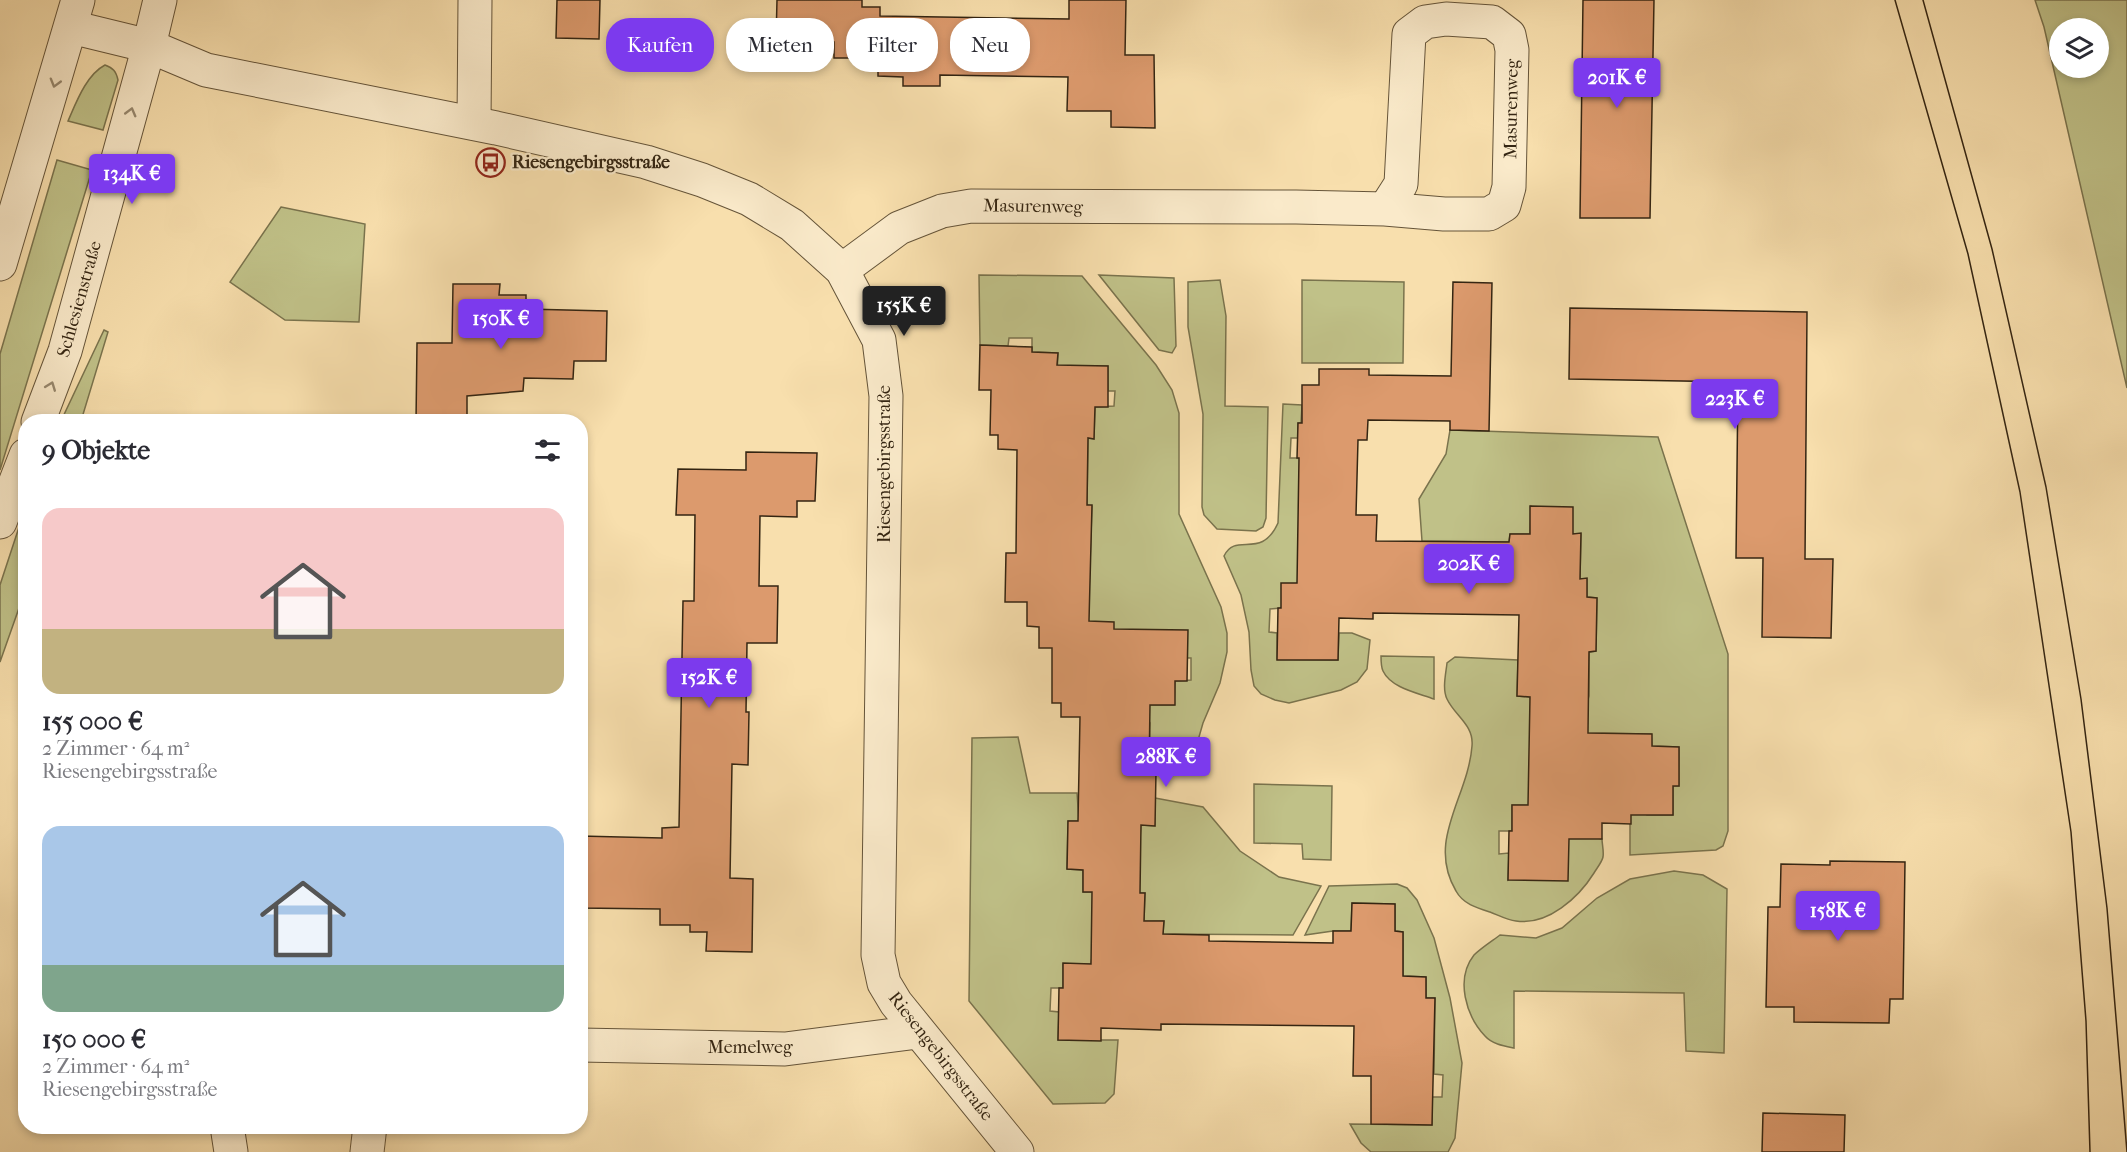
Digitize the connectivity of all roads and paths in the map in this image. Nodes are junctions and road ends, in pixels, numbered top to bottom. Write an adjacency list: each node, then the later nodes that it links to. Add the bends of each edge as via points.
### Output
1 (160, 0): 4 (street, Schlesienstraße)
2 (475, 0): 5 (street)
3 (74, 13): 4 (street, Riesengebirgsstraße); 7 (street, one-way to 7)
4 (149, 46): 5 (street, Riesengebirgsstraße, via 206,70); 9 (street, Schlesienstraße, one-way to 4, via 65,351)
5 (474, 123): 8 (street, Riesengebirgsstraße, via 646,162 749,199 792,225)
6 (1385, 210): 6 (street, Masurenweg, via 1489,214 1504,205 1509,187 1512,50 1509,35 1492,22 1425,22 1409,34 1401,184); 8 (street, Masurenweg, via 971,206 942,211 899,228)
7 (0, 264)
8 (842, 270): 12 (street, Riesengebirgsstraße, via 879,340 886,396 878,955 884,982)
9 (41, 414)
10 (18, 476): 11 (street)
11 (0, 522)
12 (918, 1032): 13 (street, Memelweg, via 785,1049); 18 (street, Riesengebirgsstraße)
13 (588, 1045)
14 (228, 1134): 16 (street)
15 (369, 1134): 17 (street)
16 (231, 1152)
17 (367, 1152)
18 (1017, 1152)

